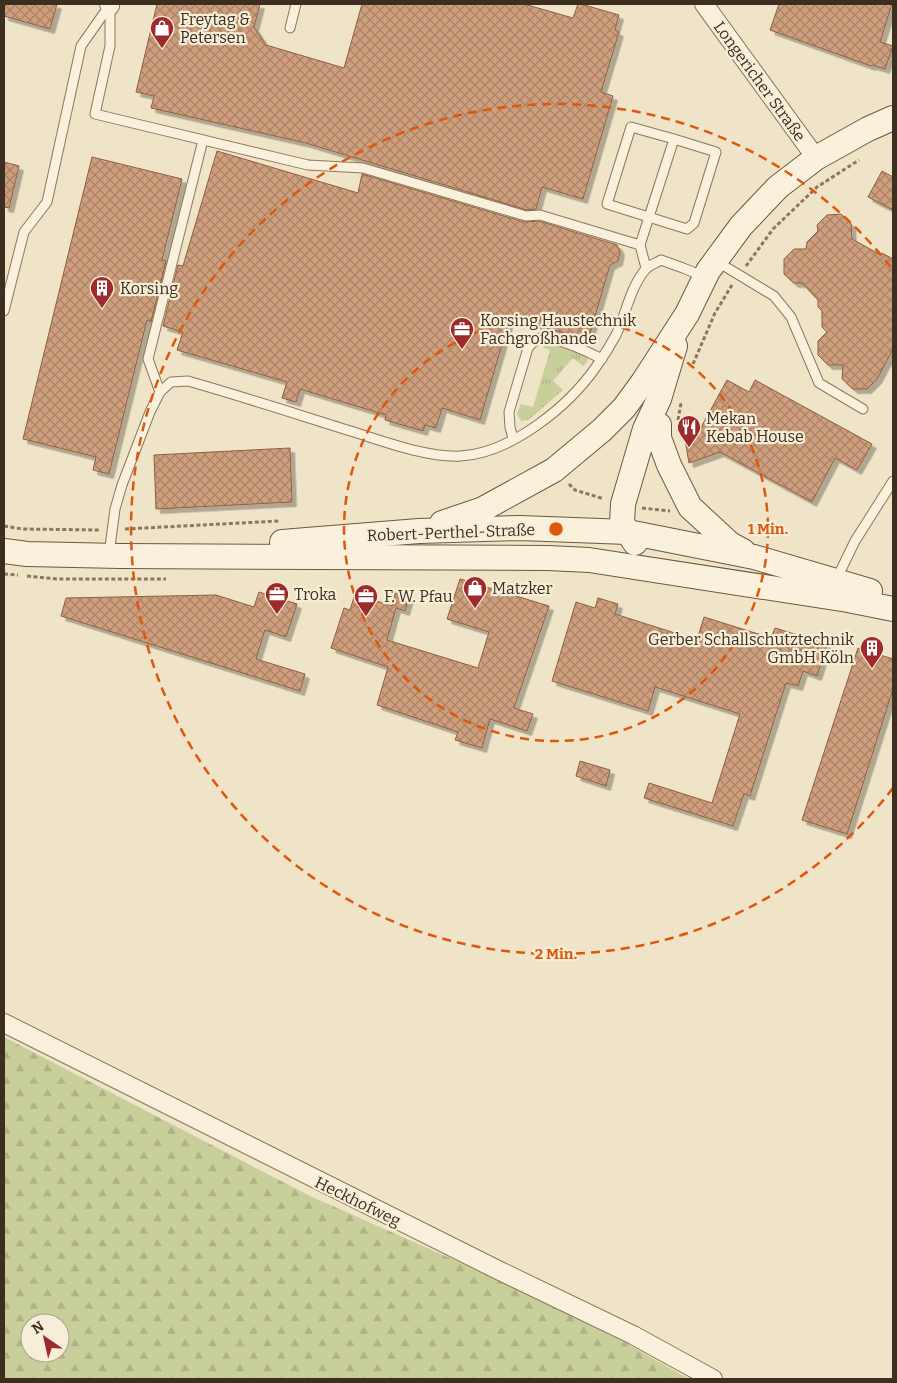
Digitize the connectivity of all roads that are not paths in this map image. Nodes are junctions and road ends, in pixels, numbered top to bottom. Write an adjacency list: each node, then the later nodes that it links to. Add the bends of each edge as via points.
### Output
1 (296, 4): 4 (lane)
2 (704, 4): 8 (street, Longericher Straße)
3 (109, 5): 7 (lane, via 110,46 95,114); 13 (lane, via 81,46 47,202 24,232)
4 (290, 28)
5 (893, 118): 8 (street, Longericher Straße, via 868,128)
6 (674, 139): 9 (lane); 9 (lane, via 716,152 694,223 686,229); 9 (lane, via 631,127 607,204)
7 (203, 140): 10 (lane, via 308,165 363,168 526,216 540,215); 16 (lane, via 148,359)
8 (816, 158): 12 (street, Longericher Straße, via 778,187 741,226)
9 (649, 217): 10 (lane)
10 (640, 245): 11 (lane)
11 (646, 268): 12 (lane, via 661,260 683,268); 15 (lane, via 636,282 616,335)
12 (710, 269): 14 (street, Longericher Straße); 18 (lane, via 738,276 774,296 791,317 819,383)
13 (4, 311)
14 (687, 314): 17 (street, Longericher Straße); 22 (street, Longericher Straße, via 624,408 554,470 483,509)
15 (602, 358): 20 (lane, via 567,400 538,425); 20 (lane, via 543,337 533,341 509,412)
16 (160, 392): 20 (lane, via 171,382 188,381 433,454 461,456 484,452); 25 (lane, via 122,485 112,530)
17 (670, 400): 19 (street, Longericher Straße); 23 (street, Longericher Straße, via 645,429 623,504 622,523)
18 (863, 410)
19 (668, 425): 23 (street, Longericher Straße); 26 (street, Longericher Straße, via 659,438 690,508 730,544)
20 (513, 439)
21 (893, 481): 29 (lane)
22 (419, 531): 23 (street, Robert-Perthel-Straße, via 520,528); 25 (street, Robert-Perthel-Straße)
23 (628, 532): 26 (street, Robert-Perthel-Straße); 27 (street, Longericher Straße, via 614,549); 28 (street, Longericher Straße, via 646,559)
24 (4, 550): 25 (street, Robert-Perthel-Straße, via 26,554)
25 (114, 555): 27 (street, Robert-Perthel-Straße)
26 (754, 557): 29 (street, Robert-Perthel-Straße)
27 (589, 560): 28 (street, Robert-Perthel-Straße)
28 (669, 573): 31 (street, Robert-Perthel-Straße)
29 (835, 581): 30 (street, Robert-Perthel-Straße)
30 (893, 600)
31 (893, 609)
32 (4, 1022): 33 (street, Heckhofweg, via 634,1335)
33 (713, 1379)

